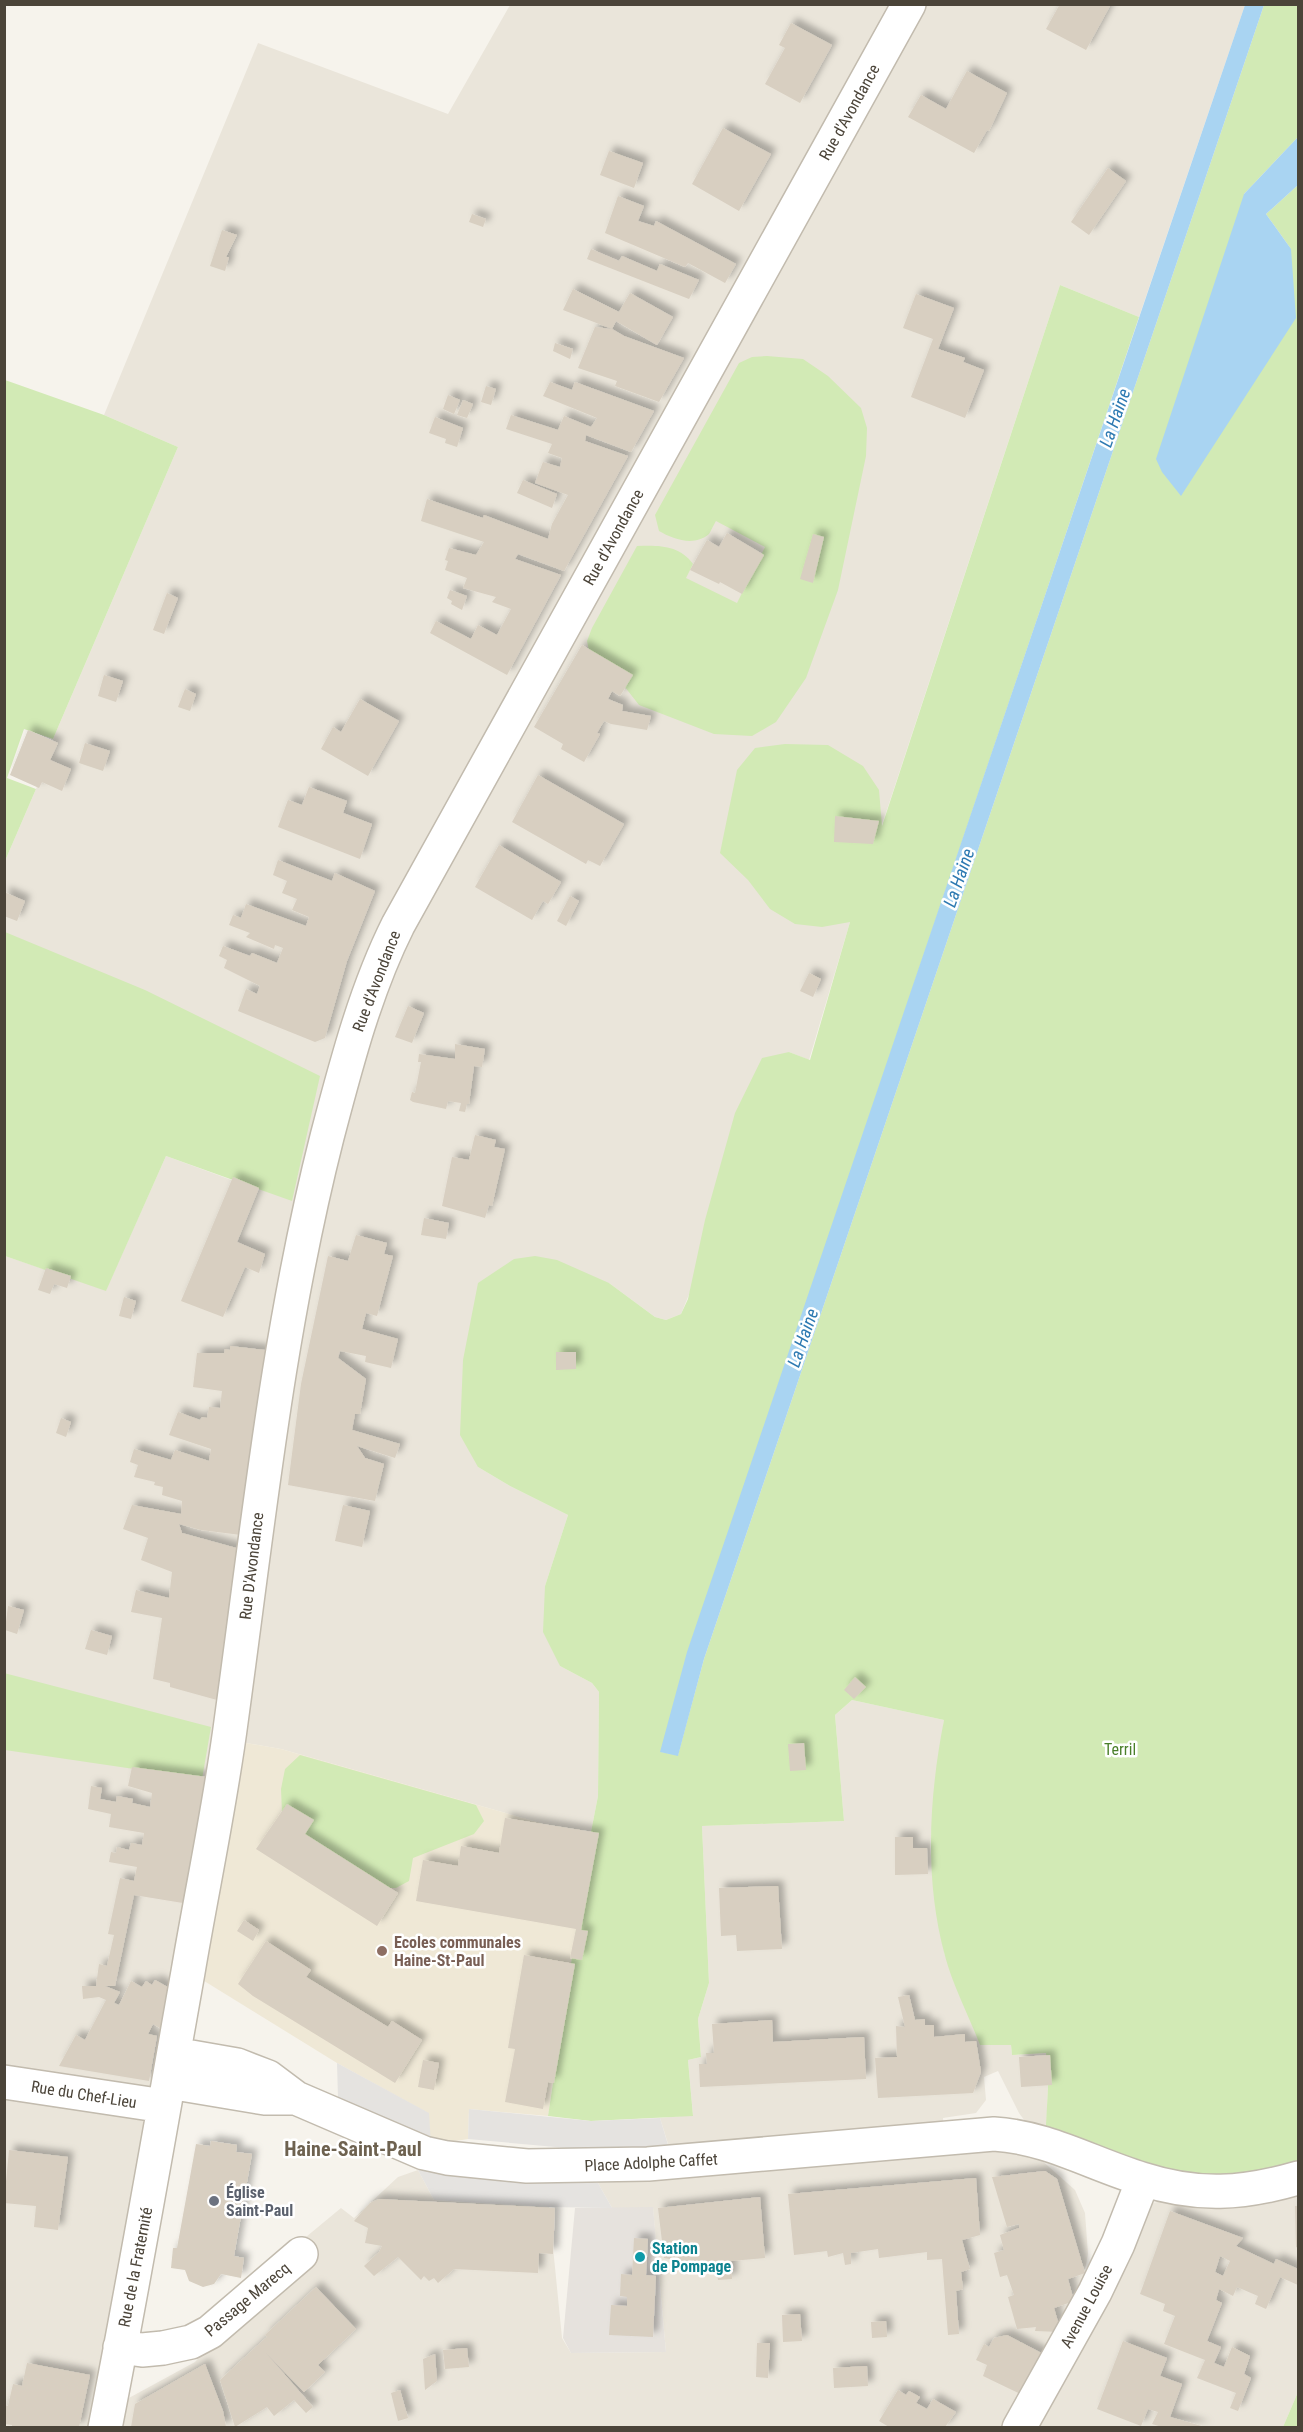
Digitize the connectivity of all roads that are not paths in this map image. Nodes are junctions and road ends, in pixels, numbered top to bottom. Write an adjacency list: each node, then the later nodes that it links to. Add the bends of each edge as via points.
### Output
1 (909, 4): 2 (street, Rue d'Avondance, via 398,925 382,956)
2 (342, 1081): 3 (street, Rue D'Avondance, via 299,1257 280,1360 228,1740)
3 (169, 2081): 4 (street, Rue du Chef-Lieu); 6 (street, Place Adolphe Caffet, via 237,2065 268,2077 296,2098 424,2153 498,2164 648,2164 994,2134 1045,2142); 8 (street, Rue de la Fraternité)
4 (4, 2082)
5 (1299, 2178): 6 (street, Place Adolphe Caffet, via 1221,2193)
6 (1143, 2180): 10 (street, Avenue Louise, via 1095,2292)
7 (301, 2254): 8 (street, Passage Marecq, via 210,2332 191,2342 142,2350)
8 (120, 2346): 9 (street, Rue de la Fraternité)
9 (105, 2427)
10 (1019, 2427)

